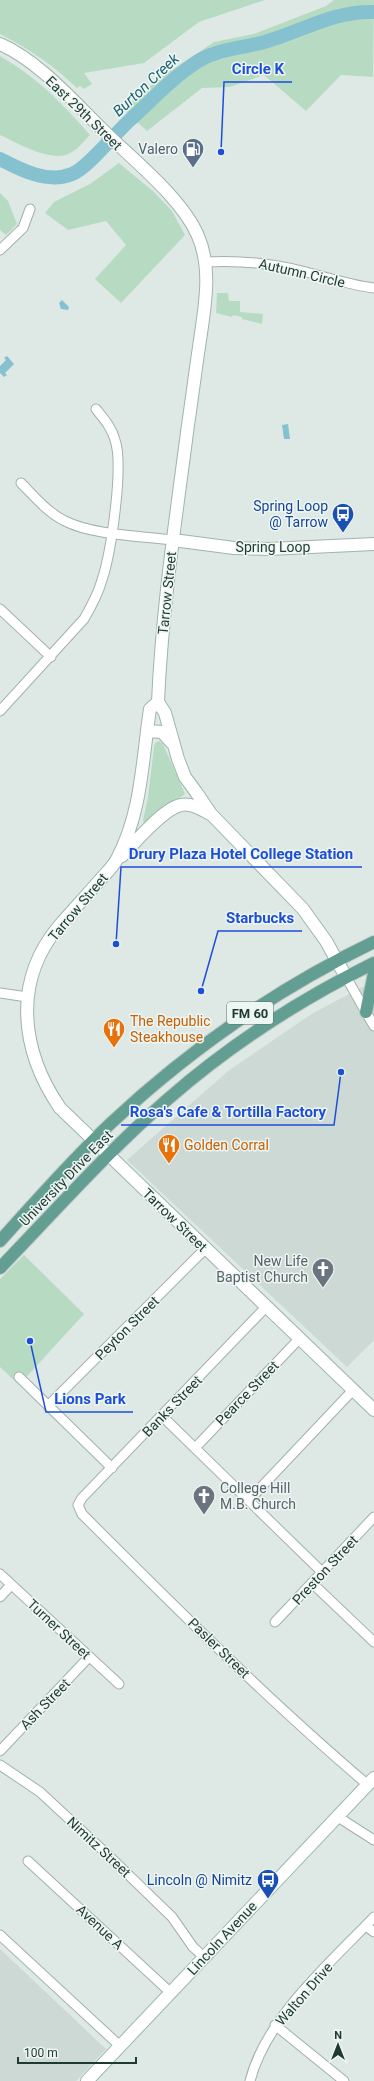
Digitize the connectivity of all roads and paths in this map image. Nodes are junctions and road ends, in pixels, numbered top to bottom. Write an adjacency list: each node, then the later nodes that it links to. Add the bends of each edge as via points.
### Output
1 (0, 44): 3 (main road, East 29th Street, via 41,71 170,196)
2 (30, 209): 4 (street, via 23,228)
3 (193, 226): 5 (main road, Tarrow Street)
4 (0, 250)
5 (205, 262): 6 (street, Autumn Circle, via 268,264); 10 (main road, Tarrow Street, via 201,327)
6 (374, 288)
7 (96, 409): 9 (street, via 112,432 119,455)
8 (21, 483): 9 (street, via 64,521)
9 (111, 532): 10 (street); 13 (street, via 102,580 94,602 84,619)
10 (173, 540): 11 (main road, Spring Loop, via 234,548 269,549); 14 (main road, Tarrow Street)
11 (374, 544)
12 (0, 609): 13 (street)
13 (51, 657): 15 (street)
14 (158, 702): 16 (main road, Tarrow Street, via 150,709); 17 (main road, via 165,713)
15 (0, 711)
16 (147, 731): 17 (main road, via 162,732); 19 (main road, Tarrow Street, via 138,801)
17 (172, 744): 18 (main road, via 185,776)
18 (211, 814): 19 (main road, via 191,805 180,805 158,820); 21 (main road, via 303,909)
19 (117, 861): 26 (main road, Tarrow Street, via 47,942 34,970)
20 (374, 942): 21 (main road, University Drive East / FM 60)
21 (337, 960): 24 (main road); 29 (main road, University Drive East / FM 60, via 230,1026 169,1073)
22 (374, 963): 24 (main road, University Drive East / FM 60)
23 (374, 973): 27 (main road)
24 (346, 977): 27 (street); 30 (main road, University Drive East / FM 60, via 244,1038 167,1099)
25 (0, 993): 26 (street)
26 (27, 997): 29 (main road, Tarrow Street, via 30,1047 38,1070 60,1108)
27 (366, 1012): 28 (street)
28 (374, 1026)
29 (93, 1140): 30 (main road, Tarrow Street); 31 (main road, University Drive East / FM 60)
30 (108, 1155): 32 (main road, Tarrow Street); 33 (main road, University Drive East / FM 60)
31 (0, 1241)
32 (205, 1249): 34 (main road, Tarrow Street); 38 (street, Peyton Street)
33 (0, 1268)
34 (266, 1307): 35 (main road, Tarrow Street); 40 (street, Banks Street)
35 (299, 1339): 37 (main road, Tarrow Street); 41 (street, Pearce Street)
36 (19, 1377): 38 (street)
37 (353, 1390): 39 (main road, Tarrow Street); 43 (street)
38 (48, 1406): 42 (street)
39 (374, 1410)
40 (162, 1416): 41 (street); 42 (street, Banks Street)
41 (195, 1448): 43 (street)
42 (112, 1468): 44 (street, Banks Street)
43 (249, 1500): 46 (street)
44 (78, 1505): 57 (street, Pasler Street, via 82,1514 166,1598 308,1734)
45 (374, 1517): 46 (street, Preston Street)
46 (322, 1572): 48 (street, Preston Street)
47 (0, 1574): 49 (street, Turner Street)
48 (312, 1584): 51 (street, Preston Street); 52 (street)
49 (11, 1585): 50 (street); 53 (street, Turner Street)
50 (0, 1597)
51 (275, 1622)
52 (374, 1642)
53 (89, 1657): 54 (street, Turner Street); 55 (street, Ash Street)
54 (119, 1684)
55 (0, 1751)
56 (0, 1765): 65 (street, Nimitz Street, via 40,1792 103,1850 172,1917 193,1947)
57 (371, 1781): 58 (main road, Lincoln Avenue)
58 (338, 1816): 59 (street); 65 (main road, Lincoln Avenue)
59 (374, 1840)
60 (28, 1861): 66 (street, Avenue A)
61 (374, 1917): 62 (street, Walton Drive)
62 (366, 1926): 63 (street); 67 (street, Walton Drive, via 292,2003)
63 (374, 1932)
64 (0, 1935): 68 (street)
65 (204, 1957): 66 (main road, Lincoln Avenue)
66 (171, 1993): 68 (main road, Lincoln Avenue)
67 (275, 2025): 70 (street, Walton Drive, via 255,2063); 71 (street)
68 (120, 2046): 69 (main road, Lincoln Avenue)
69 (87, 2081)
70 (250, 2081)
71 (344, 2081)

